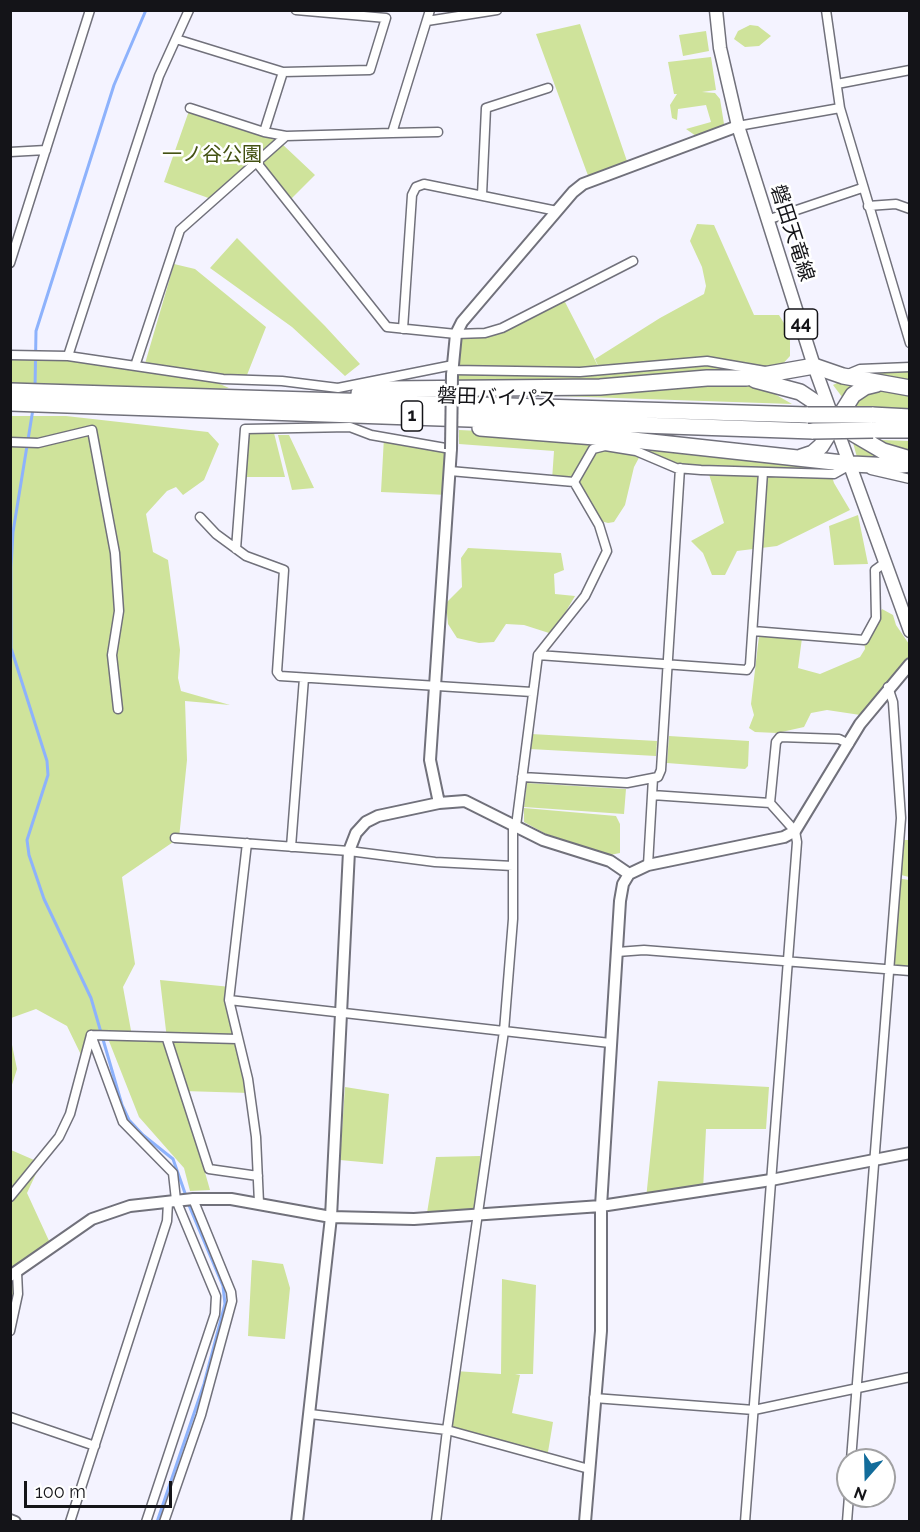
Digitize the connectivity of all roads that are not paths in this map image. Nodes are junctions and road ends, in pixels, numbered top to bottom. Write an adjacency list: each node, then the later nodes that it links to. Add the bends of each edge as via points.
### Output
1 (90, 10): 21 (street)
2 (189, 10): 9 (street)
3 (296, 10): 11 (street, via 386,18 370,70)
4 (430, 10): 8 (street)
5 (497, 10): 8 (street)
6 (716, 10): 16 (main road, 磐田天竜線 / 44, via 720,48)
7 (826, 10): 12 (street)
8 (427, 21): 19 (street)
9 (176, 39): 11 (street); 36 (street, via 159,76)
10 (909, 70): 12 (street)
11 (283, 72): 17 (street)
12 (837, 84): 15 (street)
13 (548, 88): 25 (street, via 486,108)
14 (190, 108): 17 (street)
15 (840, 108): 16 (street); 24 (street)
16 (738, 126): 28 (street, via 583,184); 29 (main road, 磐田天竜線 / 44)
17 (264, 132): 20 (street)
18 (438, 132): 19 (street)
19 (392, 133): 20 (street)
20 (286, 136): 23 (street)
21 (46, 150): 22 (street); 31 (street)
22 (10, 152)
23 (257, 163): 32 (street, via 387,327); 37 (street, via 180,230)
24 (862, 188): 26 (street); 29 (street)
25 (482, 195): 28 (street); 32 (street, via 424,184 416,187 412,195)
26 (868, 206): 27 (street, via 896,204); 34 (street)
27 (909, 209)
28 (557, 211): 33 (street)
29 (767, 220): 38 (main road, 磐田天竜線 / 44)
30 (633, 261): 33 (street, via 502,328)
31 (10, 263)
32 (403, 329): 33 (street)
33 (456, 334): 40 (street)
34 (909, 343)
35 (10, 355): 36 (street)
36 (68, 356): 37 (street)
37 (135, 366): 40 (street, via 223,379 338,388)
38 (814, 366): 41 (highway); 42 (highway); 49 (main road, 磐田天竜線 / 44)
39 (909, 367): 42 (street, via 860,369)
40 (452, 370): 41 (street, via 580,372 707,361); 54 (street, bridge)
41 (774, 374): 43 (highway)
42 (843, 376): 44 (highway)
43 (746, 378): 48 (highway, via 600,387 387,389); 49 (highway, via 800,392)
44 (877, 384): 45 (highway); 49 (highway, via 853,395)
45 (909, 388)
46 (10, 391): 48 (highway, 磐田バイパス / 1)
47 (10, 403): 48 (highway, 磐田バイパス / 1)
48 (310, 406): 51 (highway, 磐田バイパス / 1, bridge, via 808,415); 51 (highway, 磐田バイパス / 1, bridge, via 813,431); 55 (highway, 1, via 366,421 549,433)
49 (834, 417): 55 (highway, via 821,446); 56 (highway, via 868,444); 57 (main road, 磐田天竜線 / 44)
50 (909, 417): 51 (highway, 磐田バイパス / 1)
51 (873, 423): 52 (highway, 磐田バイパス / 1)
52 (909, 430)
53 (10, 442): 76 (street, via 38,442 92,430 115,553 118,611 112,655)
54 (451, 449): 60 (street); 65 (street, via 371,435 350,427 245,429)
55 (801, 458): 57 (highway, 1)
56 (909, 459)
57 (852, 464): 58 (highway, 1); 61 (street, via 834,474); 62 (street); 66 (main road, 磐田天竜線 / 44)
58 (909, 464)
59 (680, 468): 61 (street); 63 (street, via 636,451 605,446 593,449); 70 (street)
60 (450, 471): 63 (street); 73 (street)
61 (763, 472): 67 (street)
62 (909, 479)
63 (574, 482): 69 (street, via 600,525 607,551 585,596)
64 (200, 517): 65 (street)
65 (236, 549): 72 (street, via 284,570 276,672 280,676)
66 (886, 562): 67 (street, via 875,570 876,618 864,640); 68 (main road, 磐田天竜線 / 44)
67 (753, 631): 70 (street, via 747,670)
68 (909, 631)
69 (538, 655): 70 (street); 75 (street)
70 (668, 664): 79 (street, via 661,770)
71 (909, 664): 74 (street)
72 (304, 678): 73 (street); 87 (street)
73 (434, 685): 75 (street); 81 (street, via 430,760)
74 (888, 687): 77 (street); 94 (street, via 893,702 901,818)
75 (532, 692): 78 (street)
76 (118, 709)
77 (849, 744): 82 (street, via 839,739 780,737 776,742); 84 (street)
78 (522, 777): 79 (street, via 627,783); 83 (street)
79 (653, 778): 80 (street)
80 (652, 795): 82 (street); 89 (street)
81 (439, 803): 83 (street, via 465,801); 88 (street, via 366,822 356,833)
82 (770, 803): 84 (street)
83 (515, 826): 90 (street); 91 (street, via 543,840 610,861)
84 (795, 831): 89 (street, via 784,837); 93 (street)
85 (175, 838): 86 (street)
86 (247, 843): 87 (street); 96 (street)
87 (291, 847): 88 (street)
88 (349, 851): 90 (street, via 435,862); 97 (street)
89 (648, 865): 91 (street)
90 (513, 866): 98 (street)
91 (629, 874): 92 (street, via 620,901)
92 (617, 952): 93 (street, via 644,950); 102 (street)
93 (787, 961): 94 (street); 106 (street)
94 (889, 969): 95 (street); 104 (street)
95 (909, 971)
96 (229, 1000): 97 (street); 101 (street)
97 (341, 1013): 98 (street); 113 (street)
98 (504, 1031): 102 (street); 112 (street)
99 (91, 1035): 100 (street); 107 (street, via 70,1114 59,1137); 109 (street, via 123,1122 173,1173)
100 (167, 1039): 101 (street); 105 (street, via 209,1169)
101 (237, 1039): 105 (street, via 248,1079)
102 (610, 1043): 111 (street)
103 (909, 1154): 104 (street)
104 (875, 1160): 106 (street); 117 (street)
105 (258, 1176): 110 (street)
106 (771, 1180): 111 (street); 119 (street)
107 (10, 1197)
108 (193, 1199): 109 (street); 110 (street); 130 (street, via 232,1301 201,1415)
109 (172, 1201): 114 (street, via 130,1206 92,1219); 123 (street); 129 (street, via 212,1283 215,1314)
110 (259, 1203): 113 (street)
111 (601, 1206): 112 (street); 118 (street, via 601,1331)
112 (479, 1214): 113 (street, via 414,1219); 122 (street)
113 (331, 1217): 120 (street)
114 (14, 1274): 115 (street, via 18,1294)
115 (10, 1331)
116 (909, 1377): 117 (street)
117 (857, 1387): 119 (street); 124 (street)
118 (594, 1398): 119 (street); 125 (street)
119 (754, 1410): 134 (street)
120 (310, 1414): 122 (street); 131 (street)
121 (10, 1417): 123 (street)
122 (447, 1430): 125 (street); 132 (street)
123 (95, 1446): 128 (street)
124 (852, 1448)
125 (588, 1469): 133 (street)
126 (10, 1520): 127 (street)
127 (15, 1521)
128 (70, 1521)
129 (146, 1521)
130 (164, 1521)
131 (297, 1521)
132 (436, 1521)
133 (585, 1521)
134 (745, 1521)

